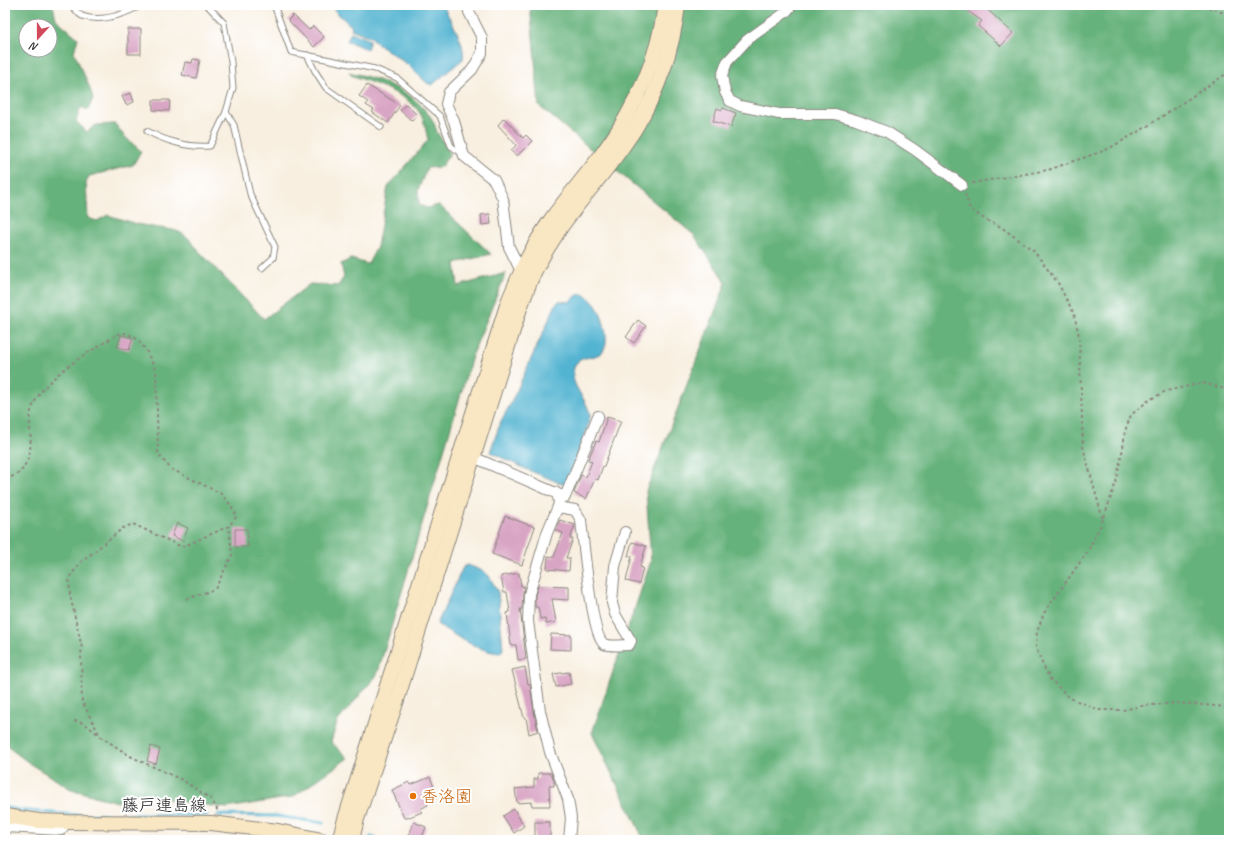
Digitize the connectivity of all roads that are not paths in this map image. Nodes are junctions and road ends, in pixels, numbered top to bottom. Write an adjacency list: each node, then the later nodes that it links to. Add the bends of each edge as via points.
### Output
1 (71, 5): 2 (lane, via 81,16 102,19)
2 (142, 5)
3 (207, 5): 10 (lane, via 224,23 232,62 233,88)
4 (274, 5): 9 (lane, via 291,52)
5 (468, 5): 13 (street, via 482,38 482,54 472,70 449,92 446,104)
6 (665, 5): 16 (street, via 653,62 640,93 602,154 550,220 532,249)
7 (678, 5): 16 (street, via 665,64 636,128)
8 (792, 5): 14 (street, via 747,40 727,62 722,76 725,92 730,101 740,106 779,114 835,114 856,120 887,132)
9 (307, 56): 11 (lane, via 326,88); 13 (lane, via 375,69 397,78 440,116 451,146)
10 (226, 112): 12 (lane, via 210,146 200,147 160,139); 15 (lane, via 234,125 250,194 275,247 273,258)
11 (381, 127)
12 (147, 131)
13 (464, 156): 16 (street, via 494,180 503,200 509,247)
14 (962, 185)
15 (262, 268)
16 (526, 273): 18 (street, via 521,305); 26 (street, via 508,302)
17 (598, 416): 19 (street, via 565,497)
18 (473, 457): 19 (street); 27 (street)
19 (555, 492): 20 (street, via 559,500)
20 (558, 507): 21 (street, via 575,510 581,520 591,599 600,639 604,644 629,645 631,641 615,614 612,603 615,566); 28 (street, via 547,533 529,594 528,621 540,711 550,752 568,799 571,818)
21 (625, 532)
22 (5, 816): 23 (street, 藤戸連島線)
23 (67, 822): 24 (street, via 62,830); 25 (street, 藤戸連島線, via 211,823 278,831)
24 (5, 827)
25 (322, 840)
26 (339, 840)
27 (352, 840)
28 (570, 840)

